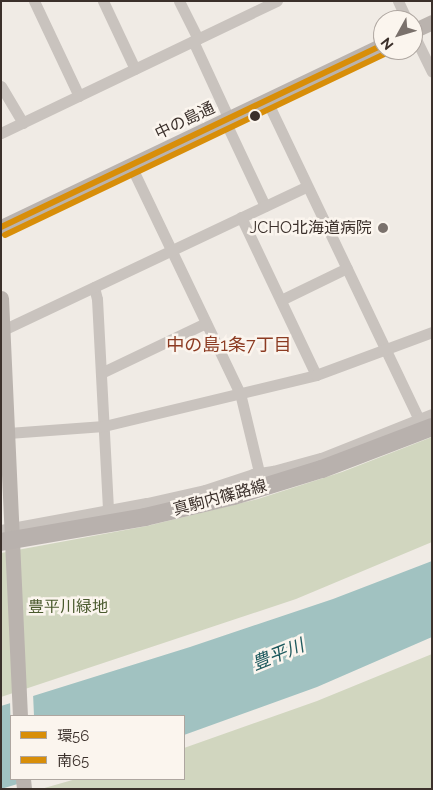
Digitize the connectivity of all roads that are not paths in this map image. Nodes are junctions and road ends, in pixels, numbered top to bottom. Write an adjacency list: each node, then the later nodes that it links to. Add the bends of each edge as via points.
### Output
1 (34, 1): 11 (street)
2 (103, 1): 8 (street)
3 (180, 1): 5 (street)
4 (274, 2): 5 (street)
5 (195, 40): 8 (street); 13 (street)
6 (373, 50): 12 (street, 中の島通)
7 (423, 53): 9 (street)
8 (135, 69): 11 (street)
9 (432, 72)
10 (1, 86): 14 (street)
11 (79, 96): 14 (street)
12 (267, 100): 13 (street, 中の島通); 17 (street)
13 (227, 120): 16 (street, 中の島通); 18 (street)
14 (23, 123): 15 (street)
15 (1, 133)
16 (131, 166): 20 (street, 中の島通); 21 (street)
17 (307, 186): 18 (street); 22 (street)
18 (265, 206): 19 (street)
19 (241, 217): 21 (street); 25 (street)
20 (1, 228)
21 (171, 250): 23 (street); 26 (street)
22 (347, 268): 25 (street); 29 (street)
23 (94, 288): 27 (street); 30 (street)
24 (1, 298): 27 (street)
25 (281, 300): 31 (street)
26 (206, 323): 30 (street); 33 (street)
27 (3, 330): 32 (street)
28 (432, 332): 29 (street)
29 (386, 349): 31 (street); 35 (street)
30 (101, 373): 36 (street)
31 (316, 375): 33 (street)
32 (3, 389): 37 (street)
33 (240, 393): 36 (street); 38 (street)
34 (432, 414): 35 (street)
35 (425, 423): 38 (street, via 321,458); 40 (main road, 真駒内篠路線, via 322,469 234,496 145,517)
36 (104, 426): 37 (street); 39 (street)
37 (8, 433): 40 (street)
38 (259, 472): 39 (street, via 205,490)
39 (108, 510): 40 (street)
40 (8, 538): 41 (street)
41 (20, 715)

